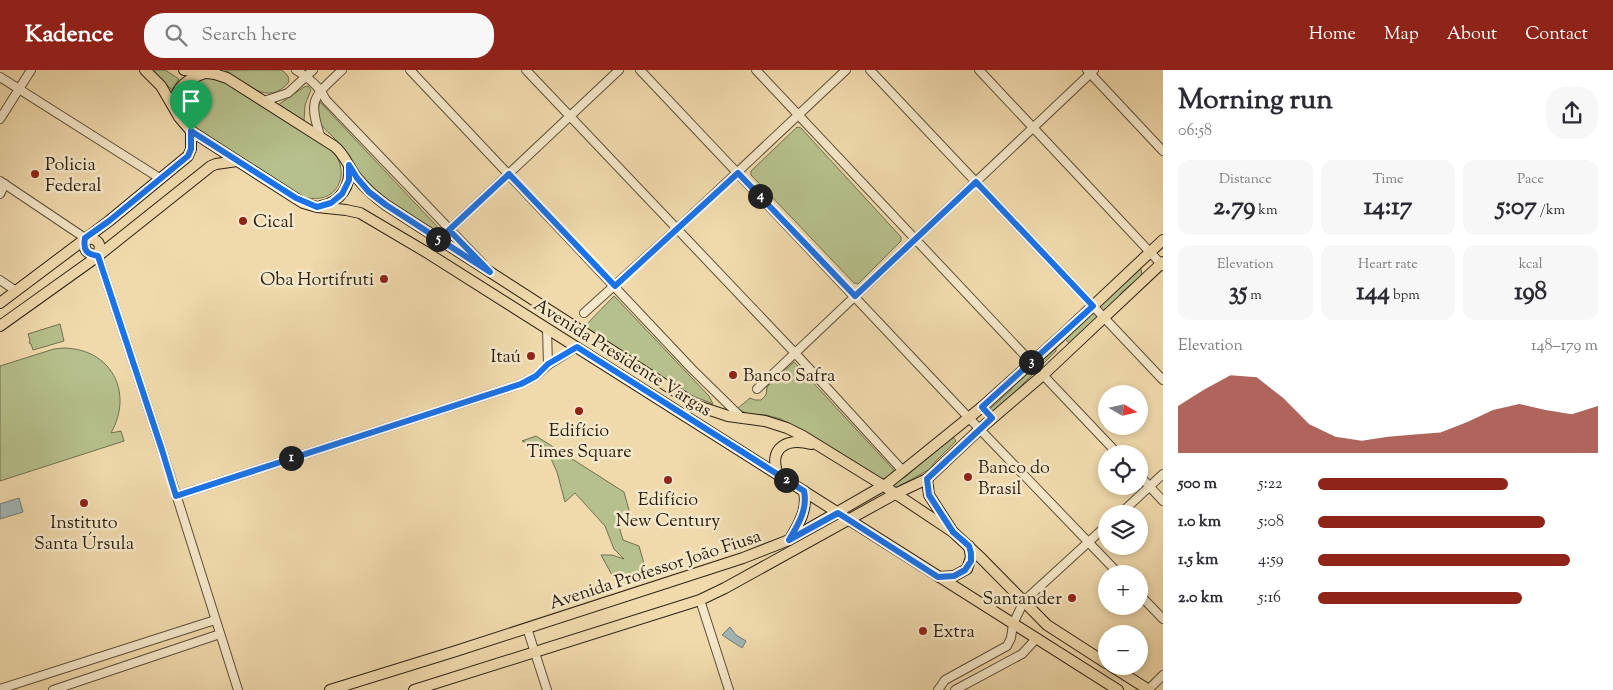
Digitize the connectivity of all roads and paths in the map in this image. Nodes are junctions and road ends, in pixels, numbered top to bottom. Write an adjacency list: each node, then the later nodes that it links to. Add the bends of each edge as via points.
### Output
1 (31, 70): 18 (street)
2 (145, 70): 21 (main road, Avenida Presidente Vargas, via 161,86)
3 (184, 70): 15 (main road, Avenida Presidente Vargas)
4 (296, 70): 16 (street)
5 (342, 70): 19 (street)
6 (410, 70): 32 (street)
7 (526, 70): 23 (street)
8 (619, 70): 23 (street)
9 (640, 70): 31 (street)
10 (756, 70): 22 (street)
11 (846, 70): 22 (street)
12 (870, 70): 35 (street)
13 (979, 70): 25 (street)
14 (1090, 71): 25 (street); 28 (street)
15 (206, 72): 20 (main road, Avenida Presidente Vargas, via 222,75); 21 (main road, via 183,84)
16 (310, 73): 19 (street); 20 (street, via 288,93)
17 (0, 77): 18 (street)
18 (19, 89): 24 (street); 33 (street)
19 (321, 90): 27 (street, via 313,106); 39 (street, via 326,100)
20 (264, 101): 27 (main road, Avenida Presidente Vargas)
21 (173, 106): 26 (main road, Avenida Presidente Vargas)
22 (798, 115): 31 (street); 41 (street)
23 (570, 116): 32 (street); 38 (street)
24 (0, 118)
25 (1034, 128): 35 (street); 43 (street)
26 (191, 131): 29 (main road, Avenida Presidente Vargas); 33 (main road, via 188,156)
27 (321, 138): 30 (main road, Avenida Presidente Vargas, via 338,149)
28 (1163, 151)
29 (237, 161): 37 (main road, Avenida Presidente Vargas, via 296,198); 44 (main road, via 211,166)
30 (349, 165): 37 (main road, via 349,180 342,194 331,203); 46 (main road, Avenida Presidente Vargas, via 369,192 386,205)
31 (738, 173): 38 (street); 50 (street)
32 (509, 174): 39 (street); 48 (street)
33 (161, 180): 40 (main road)
34 (3, 182): 36 (street); 40 (street)
35 (976, 182): 41 (street); 52 (street)
36 (0, 194)
37 (317, 207): 56 (main road, Avenida Presidente Vargas, via 353,211 365,216)
38 (677, 229): 48 (street); 60 (street)
39 (449, 230): 46 (street)
40 (85, 238): 44 (main road, via 86,251); 49 (main road)
41 (916, 240): 50 (street); 61 (street)
42 (1163, 240): 43 (main road, Avenida Professor João Fiusa)
43 (1150, 253): 45 (street); 52 (main road, Avenida Professor João Fiusa)
44 (98, 256): 55 (main road); 81 (street)
45 (1162, 264): 54 (main road, Avenida Professor João Fiusa)
46 (490, 272): 69 (main road, Avenida Presidente Vargas, via 698,406)
47 (0, 280): 49 (street)
48 (615, 286): 53 (street); 69 (street, via 692,369)
49 (16, 291): 51 (main road)
50 (855, 296): 60 (street); 67 (street)
51 (0, 304)
52 (1093, 306): 54 (street); 57 (main road, Avenida Professor João Fiusa)
53 (584, 313)
54 (1104, 318): 59 (main road, Avenida Professor João Fiusa); 64 (street)
55 (0, 326)
56 (547, 329): 58 (main road, Avenida Presidente Vargas); 62 (street)
57 (1060, 337): 59 (main road); 61 (main road, Avenida Professor João Fiusa)
58 (577, 347): 62 (street); 75 (main road, Avenida Presidente Vargas)
59 (1070, 350): 63 (main road, Avenida Professor João Fiusa)
60 (795, 353): 65 (street); 73 (street)
61 (1031, 362): 66 (main road, Avenida Professor João Fiusa)
62 (548, 364): 81 (street, via 521,384)
63 (1043, 375): 68 (main road, Avenida Professor João Fiusa); 72 (street)
64 (1163, 380)
65 (757, 389)
66 (982, 407): 67 (main road, Avenida Professor João Fiusa); 68 (main road)
67 (969, 418): 70 (street); 73 (main road, Avenida Professor João Fiusa)
68 (992, 418): 70 (main road, Avenida Professor João Fiusa)
69 (744, 419): 71 (main road, Avenida Presidente Vargas, via 780,426)
70 (980, 429): 76 (main road, Avenida Professor João Fiusa); 89 (street)
71 (817, 445): 75 (main road, via 795,441 783,446 775,458); 77 (main road, Avenida Presidente Vargas)
72 (1109, 445)
73 (903, 471): 77 (main road, Avenida Professor João Fiusa)
74 (1163, 474): 78 (street)
75 (778, 475): 79 (main road, Avenida Presidente Vargas)
76 (927, 479): 80 (main road, Avenida Professor João Fiusa); 86 (main road, via 929,495)
77 (884, 486): 80 (main road, Avenida Presidente Vargas); 84 (main road, Avenida Professor João Fiusa)
78 (1150, 487): 82 (street); 83 (street)
79 (804, 491): 84 (main road, Avenida Presidente Vargas); 88 (main road, via 803,513)
80 (895, 494): 85 (main road, Avenida Professor João Fiusa); 86 (main road, Avenida Presidente Vargas)
81 (176, 496): 96 (street)
82 (1163, 501)
83 (1130, 505)
84 (838, 513): 85 (main road, Avenida Presidente Vargas); 88 (main road, Avenida Professor João Fiusa)
85 (849, 520): 92 (main road, Avenida Presidente Vargas); 93 (main road, Avenida Professor João Fiusa)
86 (953, 532): 90 (main road, Avenida Presidente Vargas)
87 (1098, 533): 89 (street)
88 (789, 540): 99 (main road, Avenida Professor João Fiusa)
89 (1088, 542): 91 (street); 94 (street)
90 (969, 546): 92 (main road, via 971,557 967,569 954,576); 94 (main road, Avenida Presidente Vargas)
91 (1110, 565)
92 (938, 577): 98 (main road, Avenida Presidente Vargas)
93 (700, 600): 102 (main road, Avenida Professor João Fiusa); 114 (street)
94 (1024, 601): 98 (street); 103 (main road, Avenida Presidente Vargas, via 1048,624)
95 (1148, 604): 97 (street)
96 (215, 620): 100 (street); 108 (street)
97 (1163, 620)
98 (1012, 624): 101 (main road, Avenida Presidente Vargas); 104 (street, via 1007,646)
99 (527, 628): 102 (street); 111 (main road, Avenida Professor João Fiusa)
100 (220, 634): 109 (street); 110 (street)
101 (1036, 639): 107 (street, via 1022,654); 117 (main road, Avenida Presidente Vargas)
102 (536, 652): 112 (main road, Avenida Professor João Fiusa); 113 (street)
103 (1098, 658)
104 (961, 670): 107 (street); 115 (street, via 945,680)
105 (1126, 675): 118 (main road)
106 (1163, 675): 118 (street)
107 (968, 683): 116 (street)
108 (0, 689)
109 (53, 690)
110 (238, 690)
111 (330, 690)
112 (414, 690)
113 (547, 690)
114 (729, 690)
115 (938, 690)
116 (955, 690)
117 (1118, 690)
118 (1149, 690)

